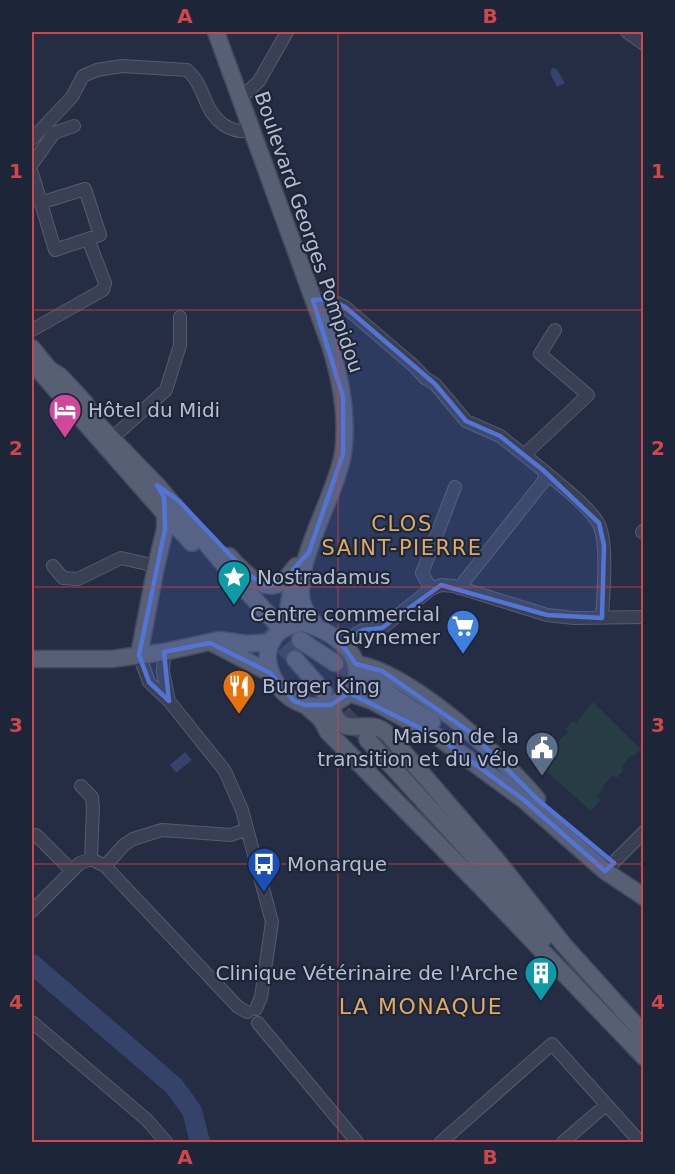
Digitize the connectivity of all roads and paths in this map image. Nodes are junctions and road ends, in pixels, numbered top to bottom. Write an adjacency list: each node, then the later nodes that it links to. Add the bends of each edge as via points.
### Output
1 (216, 32): 5 (main road, Boulevard Georges Pompidou)
2 (287, 32): 5 (street, via 259,81)
3 (627, 32): 4 (street)
4 (644, 44)
5 (240, 99): 7 (main road, Boulevard Georges Pompidou)
6 (74, 126): 9 (street, via 54,133)
7 (252, 130): 8 (street, via 231,130 217,120 209,112 195,77 187,70 122,66 83,76 72,97); 13 (main road, Boulevard Georges Pompidou)
8 (32, 139)
9 (32, 164)
10 (32, 173): 11 (street)
11 (40, 203): 12 (street, via 55,250); 12 (street, via 85,189 100,235)
12 (88, 239): 15 (street, via 105,283 102,290)
13 (313, 300): 20 (street, via 329,299 345,307 435,384 466,421 500,436); 26 (main road, Boulevard Georges Pompidou, via 338,370 344,429 336,480)
14 (180, 316): 19 (street, via 180,345 166,390)
15 (32, 330)
16 (555, 330): 20 (street, via 540,354 588,395)
17 (32, 348): 19 (main road, via 85,403)
18 (32, 362): 24 (main road)
19 (111, 439): 22 (main road)
20 (524, 455): 21 (street)
21 (543, 470): 30 (street, via 543,482); 33 (street, via 599,523 604,545)
22 (157, 485): 25 (main road); 29 (main road, Boulevard Georges Pompidou, via 179,501 232,560 262,584 278,584); 35 (main road)
23 (455, 487): 31 (street, via 422,573)
24 (165, 514): 25 (main road); 28 (main road)
25 (193, 543): 35 (main road)
26 (309, 552): 29 (main road, Boulevard Georges Pompidou); 34 (main road, Boulevard Georges Pompidou, via 302,602)
27 (53, 566): 28 (street, via 63,578 78,579 122,558)
28 (156, 566): 40 (main road)
29 (296, 566): 35 (main road)
30 (459, 588): 31 (street, via 441,585); 33 (street, via 547,615)
31 (430, 589): 38 (street, via 382,628 363,630)
32 (644, 617): 33 (street)
33 (602, 618)
34 (316, 626): 35 (main road, via 304,623); 38 (main road)
35 (275, 630): 37 (main road, via 247,644 219,640); 45 (main road, via 268,653)
36 (300, 640): 43 (main road)
37 (210, 643): 39 (main road); 45 (main road)
38 (341, 643): 44 (main road)
39 (164, 652): 40 (main road); 49 (street, via 163,672)
40 (139, 656): 41 (main road); 49 (street, via 149,682)
41 (32, 659)
42 (295, 659): 48 (main road)
43 (335, 663)
44 (356, 664): 47 (main road, via 357,674); 53 (main road, via 382,671 430,701 470,732)
45 (270, 673): 50 (main road, via 294,701)
46 (369, 681): 53 (main road, via 456,737)
47 (349, 693): 48 (main road, via 341,700); 59 (main road, via 372,701 438,737)
48 (328, 699): 50 (main road); 65 (main road, via 340,724 374,726 387,733)
49 (169, 701): 54 (street, via 225,771)
50 (305, 705): 68 (main road)
51 (367, 739): 61 (main road)
52 (81, 786): 57 (street, via 92,797)
53 (537, 799): 59 (main road)
54 (247, 829): 58 (street, via 231,835 162,830 124,845); 66 (street, via 272,922 261,997)
55 (644, 832): 59 (street)
56 (36, 835): 60 (street)
57 (91, 859): 58 (street); 60 (street)
58 (105, 866): 66 (street, via 238,1007)
59 (609, 867): 62 (main road); 63 (main road)
60 (72, 871): 64 (street)
61 (498, 883): 65 (main road); 68 (main road)
62 (644, 886)
63 (644, 897)
64 (32, 911)
65 (563, 944): 68 (main road)
66 (252, 1011): 71 (street, via 261,1016 258,1023)
67 (32, 1022): 70 (street, via 147,1120)
68 (640, 1046)
69 (606, 1105): 72 (street, via 552,1044); 73 (street); 74 (street)
70 (166, 1143)
71 (357, 1143)
72 (441, 1143)
73 (563, 1143)
74 (640, 1143)

